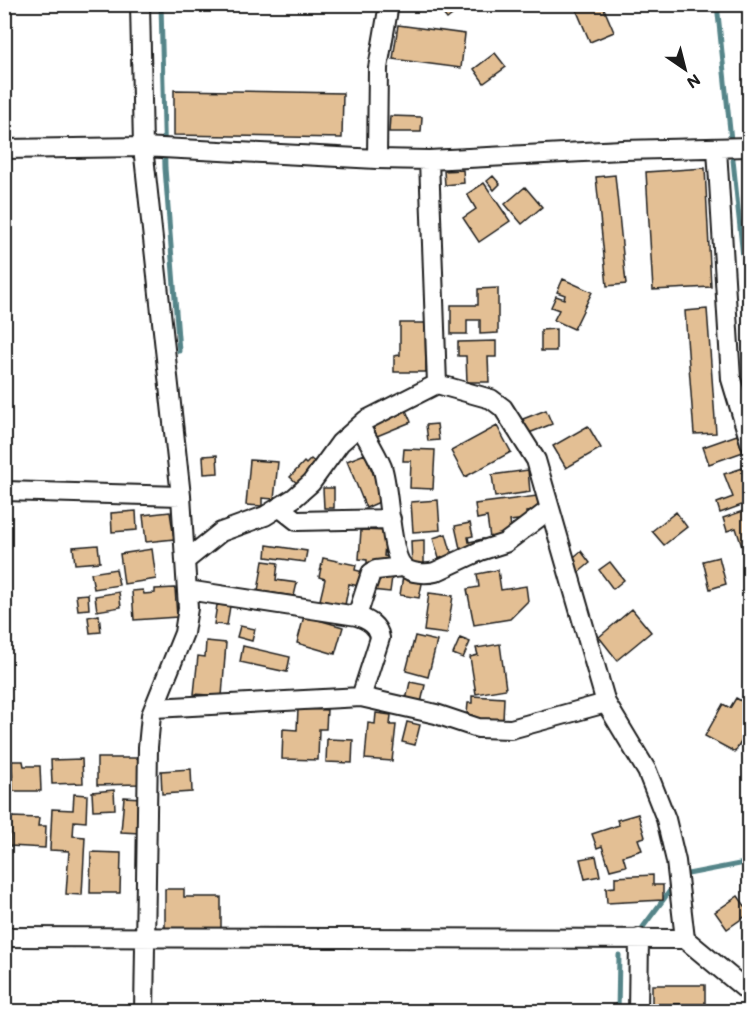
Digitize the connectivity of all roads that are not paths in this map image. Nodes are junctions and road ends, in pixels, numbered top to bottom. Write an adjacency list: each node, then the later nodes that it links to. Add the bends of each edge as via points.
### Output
1 (140, 4): 3 (street)
2 (389, 4): 7 (street, via 378,68)
3 (143, 147): 5 (street); 7 (street); 13 (street)
4 (750, 147): 6 (street)
5 (4, 149)
6 (717, 149): 8 (street); 11 (street, via 731,379)
7 (377, 159): 8 (street)
8 (429, 160): 9 (street)
9 (437, 384): 10 (street); 15 (street, via 491,399 503,408 536,460)
10 (360, 426): 14 (street, via 340,443 311,483); 16 (street, via 382,468)
11 (750, 442)
12 (4, 491): 13 (street)
13 (180, 496): 17 (street)
14 (279, 507): 16 (street, via 297,521); 17 (street, via 221,532)
15 (550, 509): 18 (street, via 505,543 435,572); 22 (street)
16 (391, 519): 18 (street)
17 (185, 561): 19 (street)
18 (402, 567): 20 (street, via 371,573)
19 (187, 590): 20 (street); 23 (street, via 184,633)
20 (357, 616): 21 (street, via 373,624 380,638)
21 (361, 697): 22 (street, via 478,728 511,729); 23 (street)
22 (606, 703): 27 (street, via 647,771 666,819 676,861)
23 (154, 708): 25 (street, via 148,747)
24 (4, 937): 25 (street)
25 (144, 938): 26 (street); 29 (street)
26 (639, 938): 27 (street); 30 (street)
27 (685, 939): 28 (street)
28 (750, 993)
29 (144, 1011)
30 (638, 1011)

